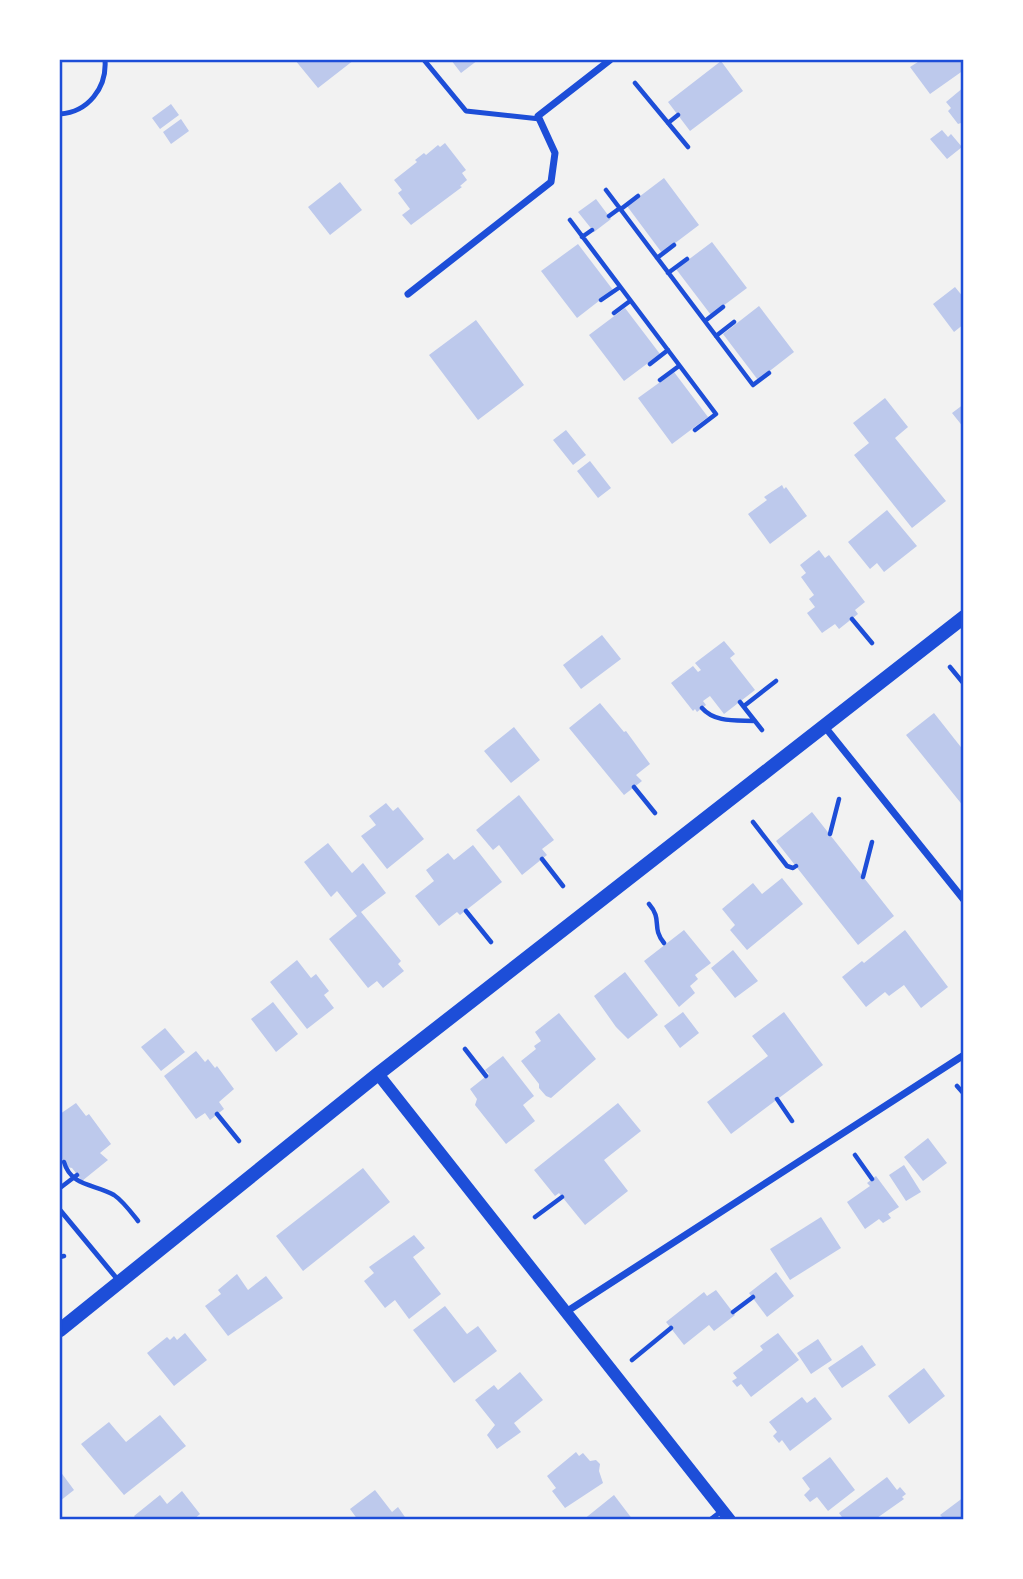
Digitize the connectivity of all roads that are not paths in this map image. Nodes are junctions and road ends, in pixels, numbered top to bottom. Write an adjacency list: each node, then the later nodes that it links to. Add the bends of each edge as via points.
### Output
1 (105, 60): 4 (lane, via 102,86 92,100 79,110)
2 (424, 60): 5 (lane, via 466,111)
3 (610, 60): 5 (street, via 538,116)
4 (60, 114)
5 (540, 119): 6 (street, via 555,153 551,182)
6 (408, 294)
7 (964, 617): 8 (main road)
8 (825, 727): 9 (street); 11 (main road)
9 (964, 901)
10 (964, 1055): 14 (street)
11 (378, 1074): 13 (main road); 14 (street)
12 (60, 1210): 13 (lane)
13 (120, 1283): 15 (main road)
14 (566, 1312): 16 (street)
15 (60, 1330)
16 (726, 1515): 17 (lane)
17 (710, 1520)

